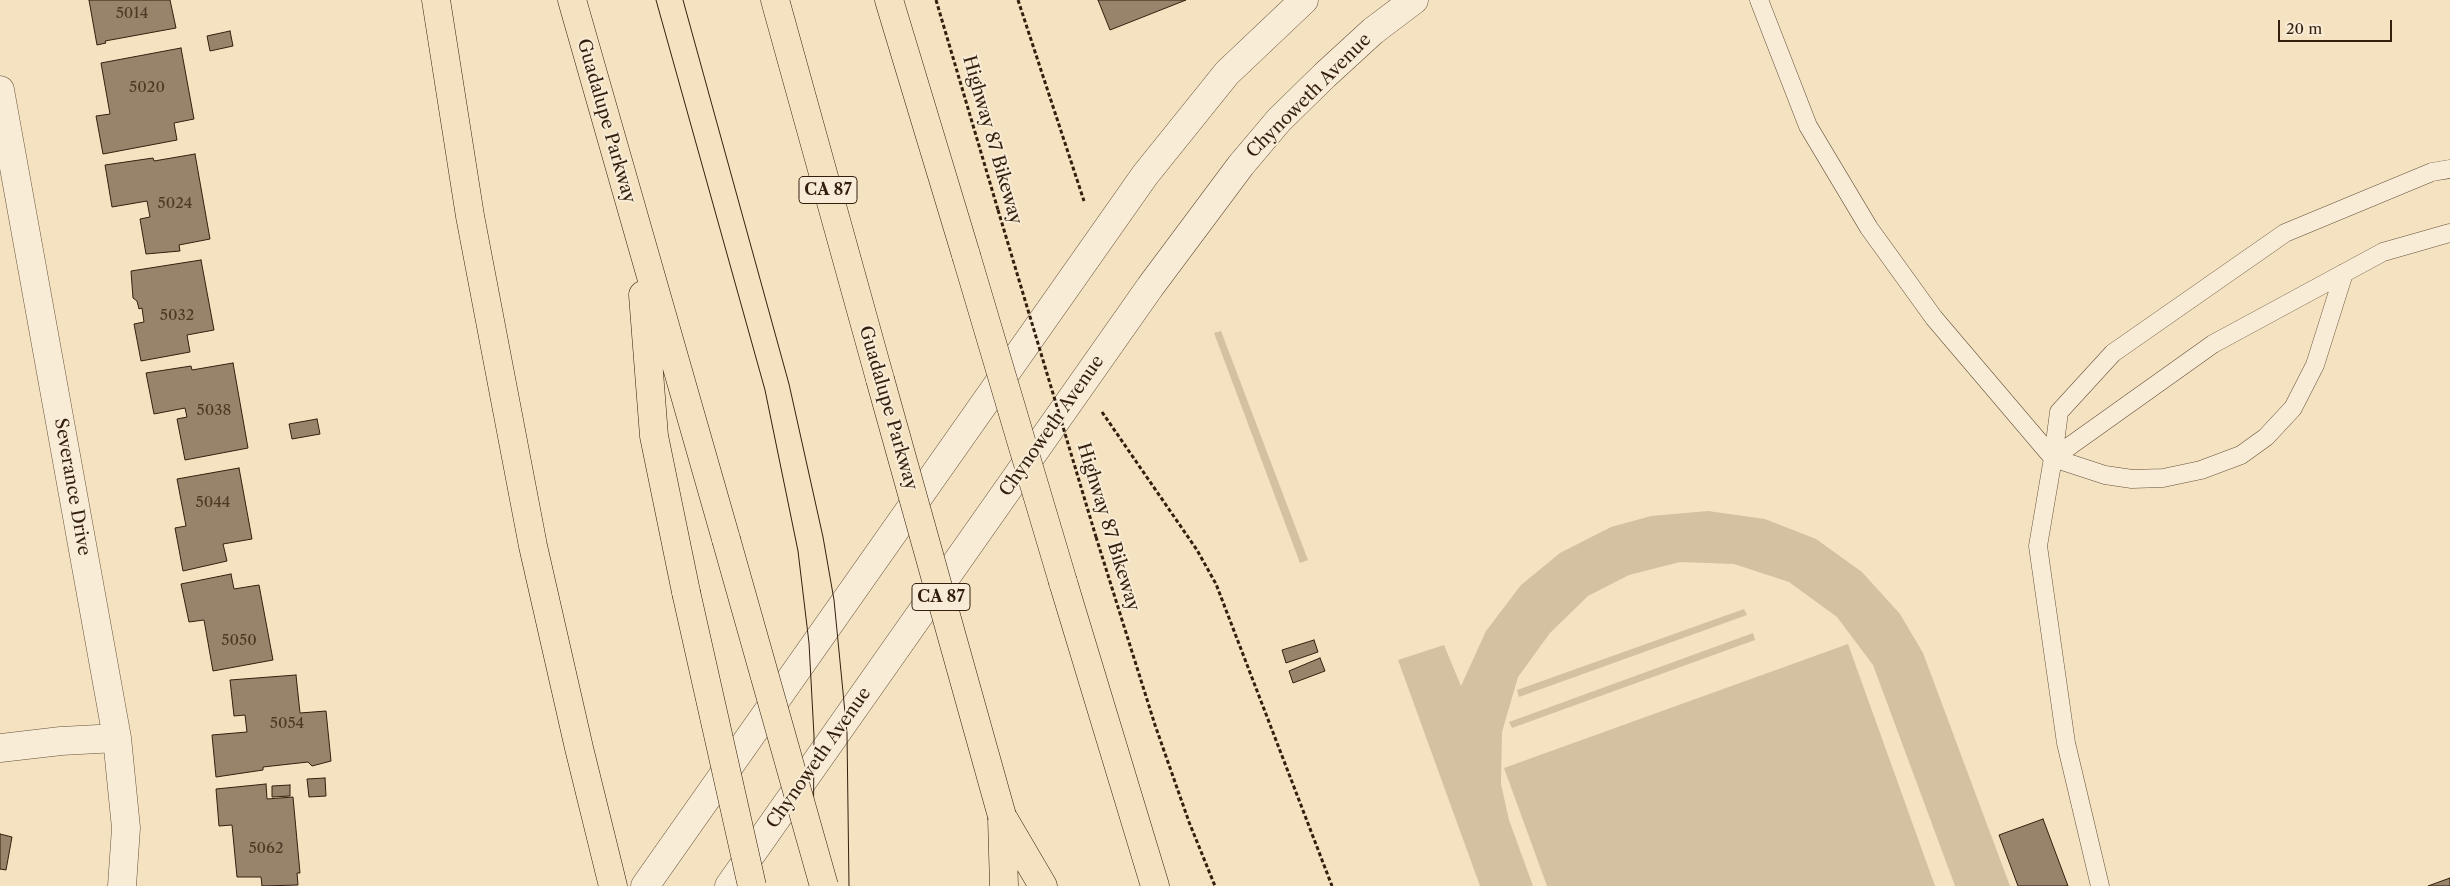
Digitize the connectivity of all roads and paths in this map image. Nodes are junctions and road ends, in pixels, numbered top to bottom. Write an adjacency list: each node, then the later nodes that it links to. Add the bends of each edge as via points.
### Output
1 (436, 0): 22 (highway, via 470,216 533,546)
2 (572, 0): 13 (highway, Guadalupe Parkway)
3 (775, 0): 20 (highway, Guadalupe Parkway / CA 87, bridge)
4 (889, 0): 29 (highway, bridge)
5 (936, 0): 30 (path, Highway 87 Bikeway, bridge, via 1155,725)
6 (1018, 0): 14 (path)
7 (1304, 0): 14 (street, via 1215,87)
8 (1414, 0): 16 (street, Chynoweth Avenue, via 1373,31 1325,75 1247,157)
9 (1759, 0): 17 (lane, via 1808,126 1869,228 1934,318)
10 (0, 90): 18 (street, Severance Drive)
11 (2450, 168): 17 (lane, via 2432,172 2285,233 2113,353 2059,412)
12 (2450, 233): 15 (lane, via 2383,252)
13 (640, 242): 25 (highway, bridge, via 654,436); 26 (highway, bridge)
14 (1098, 242): 23 (street)
15 (2344, 273): 17 (lane, via 2213,344); 17 (lane, via 2314,365 2293,408 2266,437 2241,455 2201,470 2163,478 2132,479 2106,475)
16 (1084, 381): 24 (street, Chynoweth Avenue); 31 (path, via 1197,550 1216,584)
17 (2053, 458): 32 (lane, via 2038,546 2066,743)
18 (117, 738): 19 (street); 21 (street, Severance Drive, via 126,828)
19 (0, 748)
20 (1002, 816): 27 (highway); 28 (highway)
21 (122, 886)
22 (613, 886)
23 (645, 886)
24 (729, 886)
25 (752, 886)
26 (824, 886)
27 (1004, 886)
28 (1043, 886)
29 (1155, 886)
30 (1215, 886)
31 (1332, 886)
32 (2100, 886)

